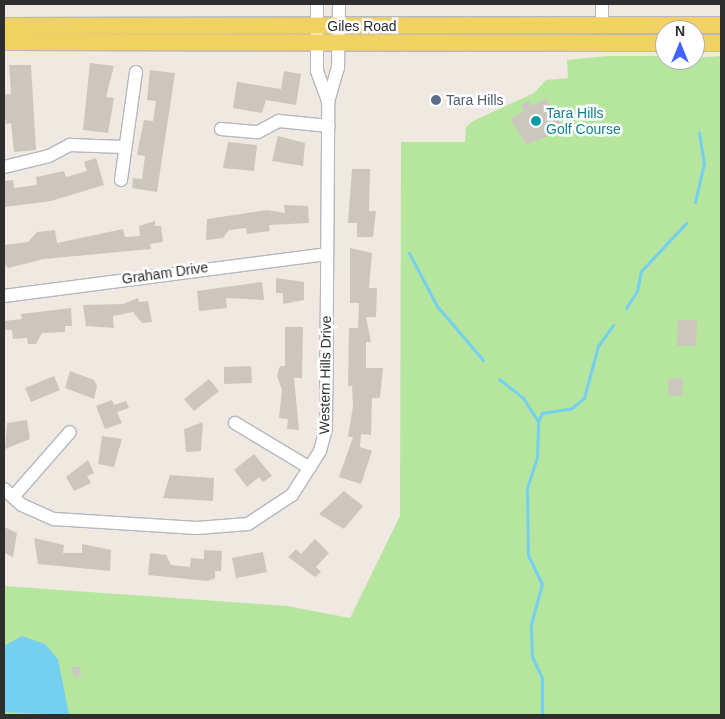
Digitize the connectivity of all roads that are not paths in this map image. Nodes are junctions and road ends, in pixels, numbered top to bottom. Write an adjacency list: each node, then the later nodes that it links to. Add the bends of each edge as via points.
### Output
1 (317, 4): 7 (street, Western Hills Drive)
2 (339, 4): 8 (street, Western Hills Drive)
3 (602, 4): 4 (street)
4 (602, 25): 5 (main road, Giles Road); 8 (main road, Giles Road)
5 (721, 25)
6 (4, 26): 7 (main road, Giles Road)
7 (317, 26): 8 (main road, Giles Road); 13 (street, Western Hills Drive)
8 (339, 26): 14 (street, Western Hills Drive)
9 (4, 42): 13 (main road, Giles Road)
10 (655, 43): 14 (main road, Giles Road)
11 (705, 43): 12 (main road)
12 (721, 43)
13 (317, 44): 14 (main road, Giles Road); 16 (street, Western Hills Drive, via 318,80)
14 (339, 44): 16 (street, Western Hills Drive, via 334,89)
15 (136, 72): 19 (street)
16 (328, 102): 17 (street, Western Hills Drive)
17 (329, 126): 18 (street, via 278,121 258,132); 22 (street, Western Hills Drive)
18 (221, 129)
19 (124, 148): 20 (street, via 70,145 49,156); 21 (street)
20 (4, 167)
21 (121, 180)
22 (326, 254): 23 (street, Graham Drive); 26 (street, Western Hills Drive, via 326,429)
23 (4, 296)
24 (235, 423): 26 (street)
25 (70, 432): 27 (street)
26 (310, 468): 27 (street, Western Hills Drive, via 292,495 270,512 248,524 223,527 54,519)
27 (8, 493)

